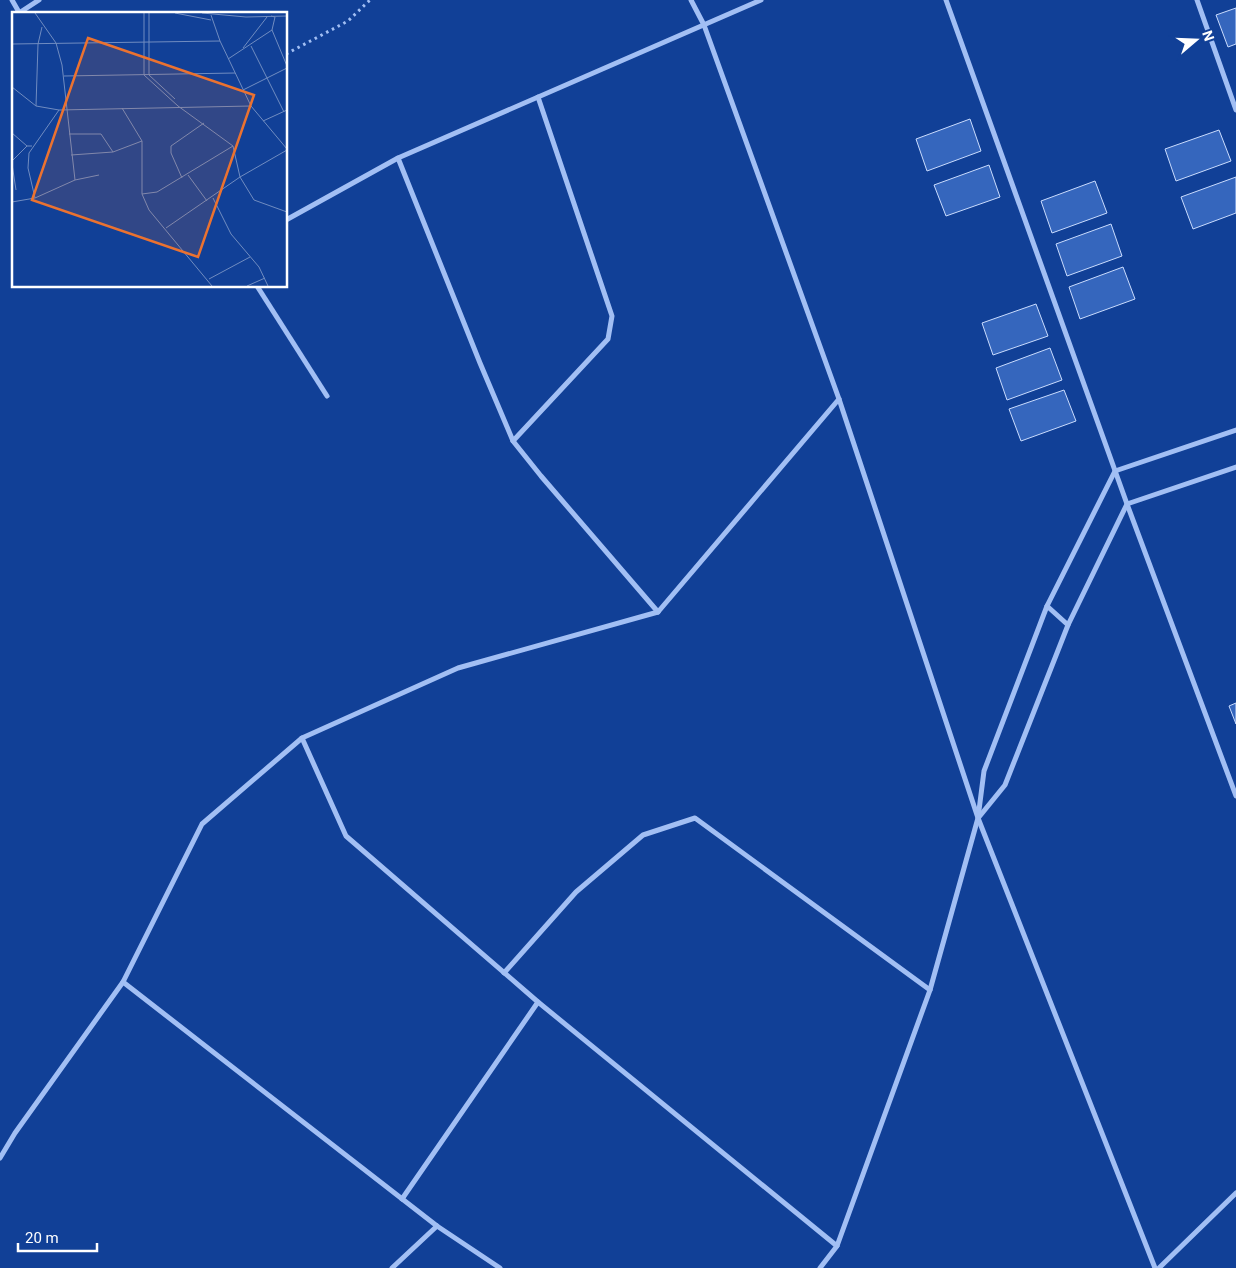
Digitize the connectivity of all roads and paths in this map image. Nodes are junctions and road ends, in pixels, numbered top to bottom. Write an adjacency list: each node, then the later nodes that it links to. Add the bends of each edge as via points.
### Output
1 (12, 0): 8 (street)
2 (39, 0): 9 (street)
3 (370, 0): 11 (path, via 348,21)
4 (690, 0): 10 (street)
5 (761, 0): 10 (street)
6 (946, 0): 22 (street)
7 (1197, 0): 13 (street)
8 (18, 12)
9 (22, 12)
10 (704, 26): 12 (street); 18 (street)
11 (288, 53)
12 (538, 97): 14 (street); 20 (street, via 612,316 608,339)
13 (1236, 110)
14 (398, 158): 15 (street); 20 (street)
15 (288, 219)
16 (258, 288): 17 (street)
17 (327, 396)
18 (839, 400): 25 (street); 29 (street)
19 (1236, 430): 22 (street)
20 (513, 441): 25 (street)
21 (1236, 467): 23 (street)
22 (1115, 471): 23 (street); 24 (street)
23 (1127, 504): 26 (street); 28 (street)
24 (1047, 606): 26 (street); 29 (street, via 984,772)
25 (658, 612): 27 (street, via 458,668)
26 (1068, 626): 29 (street, via 1005,785)
27 (302, 738): 30 (street, via 346,836); 31 (street, via 202,824)
28 (1236, 796)
29 (978, 818): 32 (street); 42 (street)
30 (504, 973): 32 (street, via 576,892 643,835 695,818); 33 (street)
31 (123, 982): 34 (street); 36 (street)
32 (930, 990): 38 (street)
33 (538, 1002): 36 (street); 38 (street)
34 (0, 1158)
35 (1236, 1193): 43 (street)
36 (402, 1199): 37 (street)
37 (437, 1226): 39 (street); 40 (street)
38 (837, 1246): 41 (street)
39 (392, 1268)
40 (500, 1268)
41 (820, 1268)
42 (1155, 1268)
43 (1159, 1268)

